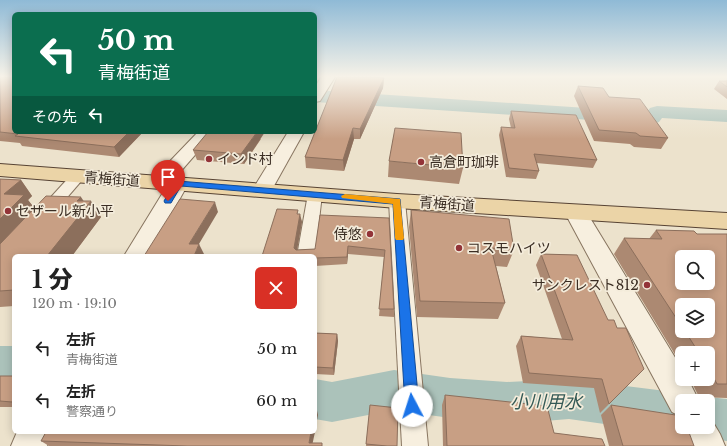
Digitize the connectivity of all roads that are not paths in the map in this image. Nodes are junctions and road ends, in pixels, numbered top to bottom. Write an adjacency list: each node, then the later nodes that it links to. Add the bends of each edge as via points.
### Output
1 (206, 134): 5 (street)
2 (295, 134): 6 (street)
3 (0, 170): 4 (main road, 青梅街道)
4 (78, 176): 5 (main road, 青梅街道); 10 (lane)
5 (169, 183): 6 (main road, 青梅街道); 12 (street)
6 (263, 190): 7 (main road, 青梅街道)
7 (315, 194): 8 (main road, 青梅街道); 13 (lane)
8 (397, 201): 9 (main road, 青梅街道); 17 (lane)
9 (576, 212): 11 (main road, 青梅街道); 14 (street)
10 (37, 221)
11 (727, 221)
12 (137, 254)
13 (306, 254)
14 (679, 394)
15 (35, 434): 16 (street)
16 (28, 446)
17 (415, 446)

